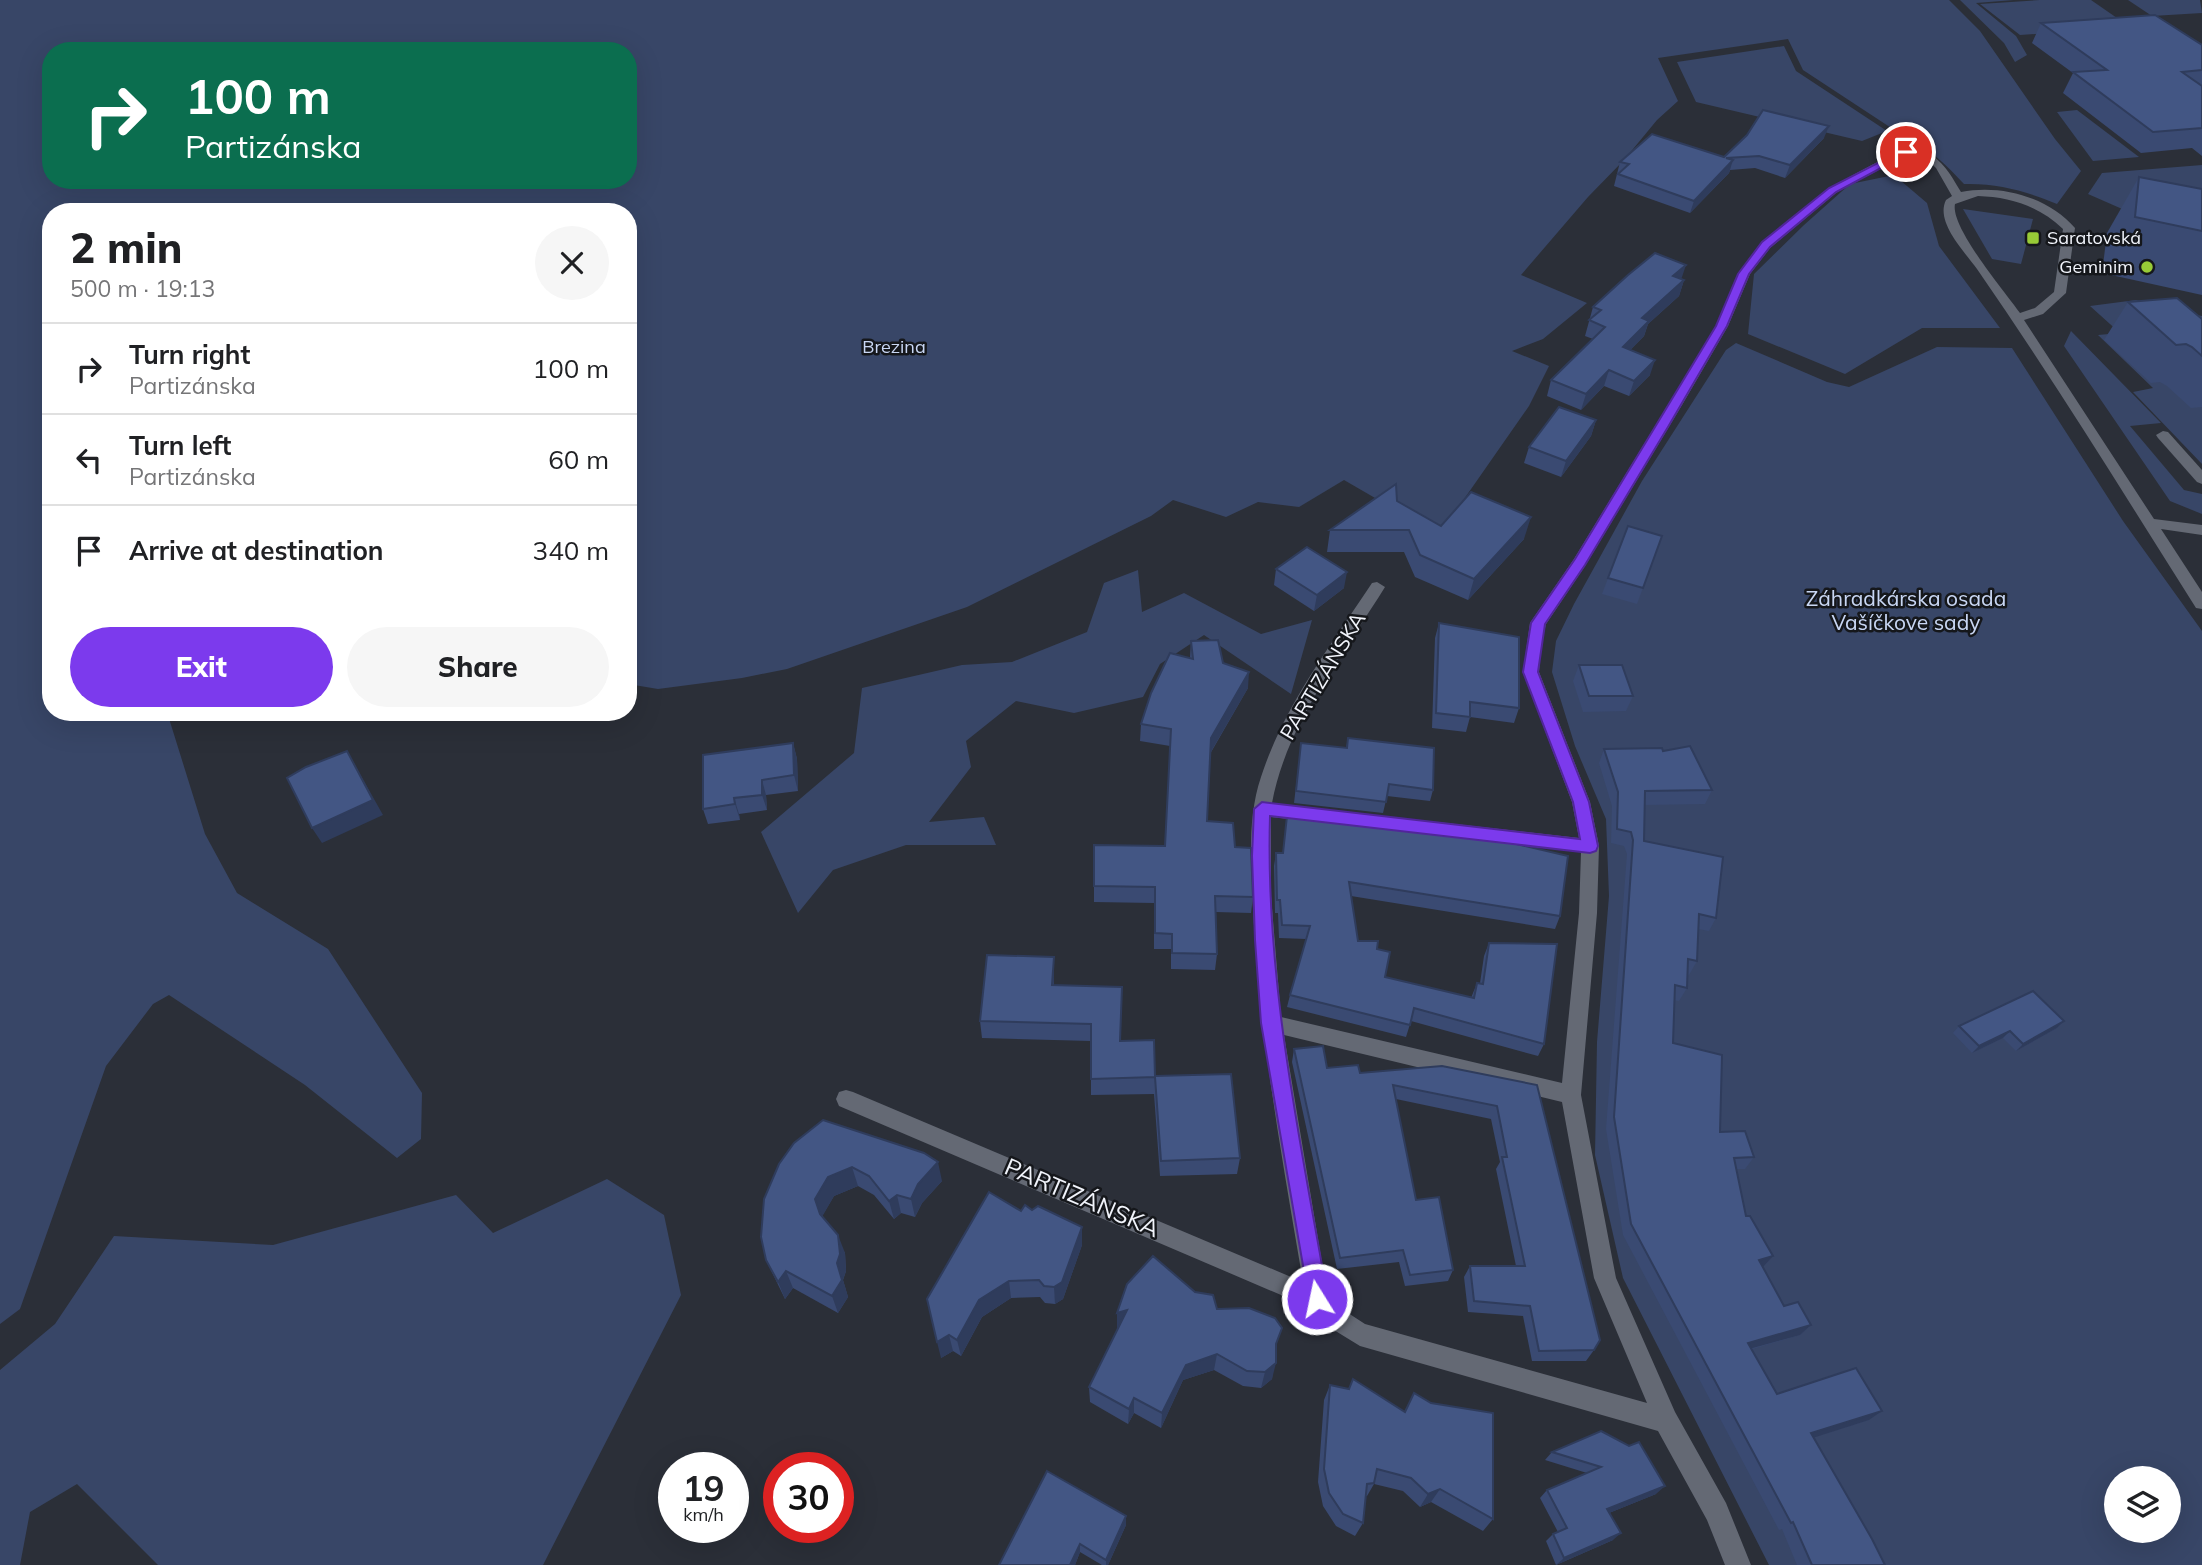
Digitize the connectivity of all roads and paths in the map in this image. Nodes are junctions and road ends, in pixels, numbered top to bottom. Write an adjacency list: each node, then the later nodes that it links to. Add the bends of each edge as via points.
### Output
1 (1958, 196): 2 (street, via 1948,210 1955,229); 2 (street, via 1974,193 2020,198 2049,209 2069,228 2060,293 2039,311); 12 (street, via 1930,157 1900,153 1833,190 1766,245 1744,274 1721,326 1580,562 1538,623 1531,672 1581,802)
2 (2017, 318): 5 (street)
3 (2163, 435): 4 (street)
4 (2202, 479)
5 (2151, 523): 6 (street); 8 (street)
6 (2202, 530)
7 (1377, 587): 9 (street, PARTIZÁNSKA, via 1280,747)
8 (2202, 604)
9 (1262, 809): 10 (street); 13 (street, PARTIZÁNSKA, via 1263,940)
10 (1329, 816)
11 (1422, 827): 12 (street)
12 (1590, 846): 14 (street)
13 (1270, 1023): 14 (street); 16 (street, PARTIZÁNSKA)
14 (1571, 1095): 17 (street, via 1605,1278)
15 (846, 1098): 16 (street, PARTIZÁNSKA)
16 (1317, 1299): 17 (street, PARTIZÁNSKA, via 1360,1334)
17 (1667, 1421): 18 (street, via 1717,1512)
18 (1738, 1565)

